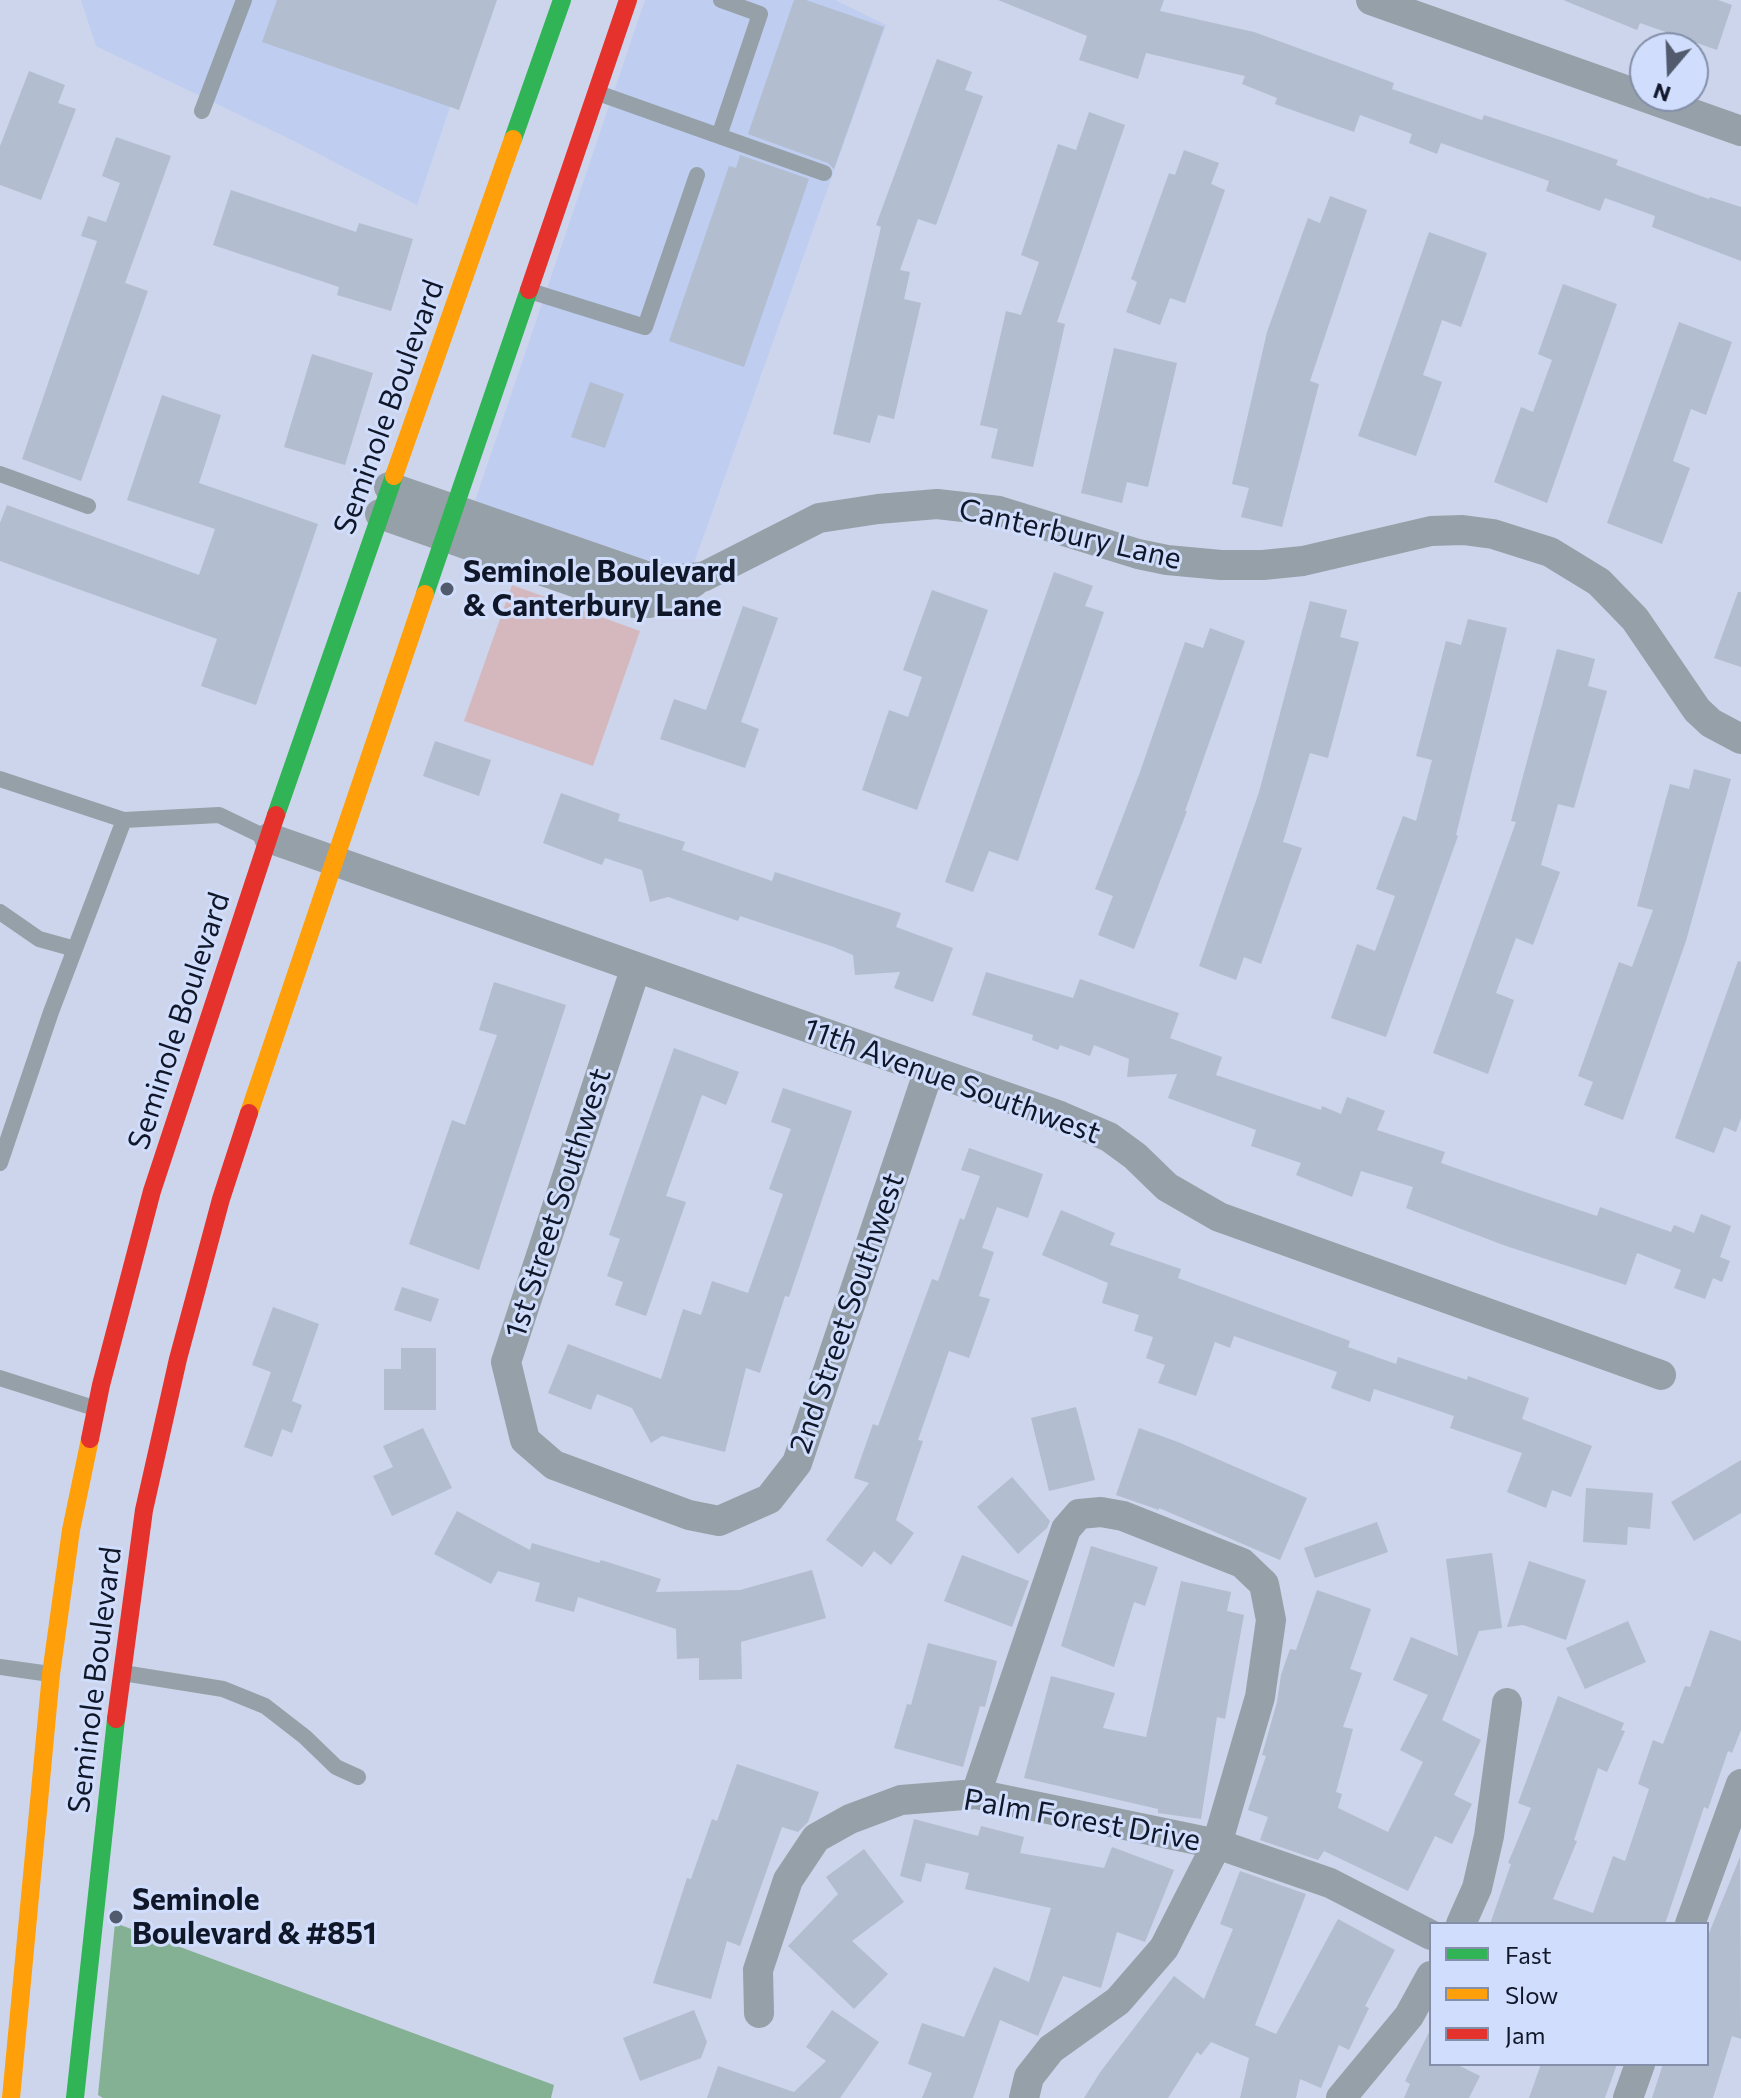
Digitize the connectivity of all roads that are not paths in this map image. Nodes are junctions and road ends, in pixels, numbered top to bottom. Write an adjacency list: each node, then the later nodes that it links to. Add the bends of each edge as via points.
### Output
1 (244, 0): 7 (lane)
2 (562, 0): 14 (main road, Seminole Boulevard)
3 (628, 0): 6 (main road, Seminole Boulevard)
4 (721, 0): 9 (lane, via 760,14)
5 (1371, 0): 8 (street)
6 (596, 93): 9 (lane); 12 (main road, Seminole Boulevard)
7 (202, 111)
8 (1741, 131)
9 (719, 136): 10 (lane)
10 (824, 173)
11 (697, 175): 12 (lane, via 645,327)
12 (528, 291): 16 (main road, Seminole Boulevard)
13 (0, 474): 15 (lane)
14 (384, 500): 16 (street, Canterbury Lane); 20 (main road, Seminole Boulevard)
15 (88, 506)
16 (449, 523): 17 (street, Canterbury Lane, via 635,603 670,597 819,518 937,504 999,511 1138,554 1221,565 1303,561 1431,531 1493,534 1550,552 1599,582 1635,619 1697,710); 21 (main road, Seminole Boulevard)
17 (1741, 739)
18 (0, 779): 19 (lane)
19 (124, 820): 20 (lane, via 219,815); 23 (lane)
20 (269, 838): 21 (street, 11th Avenue Southwest); 29 (main road, Seminole Boulevard, via 152,1191)
21 (333, 861): 24 (street, 11th Avenue Southwest); 32 (main road, Seminole Boulevard, via 221,1199 178,1359 144,1510)
22 (0, 912): 23 (lane, via 39,939)
23 (75, 949): 26 (lane)
24 (636, 967): 25 (street, 11th Avenue Southwest); 30 (street, 1st Street Southwest, via 506,1362 525,1440 554,1465)
25 (929, 1070): 27 (street, 11th Avenue Southwest, via 1109,1137 1167,1187 1219,1217); 30 (street, 2nd Street Southwest, via 797,1463 769,1499)
26 (0, 1163)
27 (1661, 1375)
28 (0, 1378): 29 (lane)
29 (96, 1409): 33 (main road, Seminole Boulevard, via 71,1530)
30 (719, 1521)
31 (0, 1667): 33 (lane)
32 (121, 1673): 35 (lane, via 223,1689 265,1706 336,1767); 46 (main road, Seminole Boulevard)
33 (51, 1674): 45 (main road, Seminole Boulevard)
34 (1507, 1703): 39 (street, via 1489,1836 1477,1888)
35 (358, 1777)
36 (1741, 1784): 40 (street)
37 (976, 1794): 38 (street, Palm Forest Drive); 38 (street, via 1066,1529 1079,1514 1123,1516 1242,1563 1264,1584 1271,1620 1260,1697); 43 (street, Palm Forest Drive, via 901,1800 816,1838 788,1880 758,1970)
38 (1217, 1844): 41 (street, Palm Forest Drive, via 1330,1883); 47 (street, via 1164,1948 1118,2001 1051,2049 1029,2077)
39 (1462, 1922)
40 (1691, 1922)
41 (1429, 1934)
42 (1429, 1980): 48 (street, via 1409,2016)
43 (759, 2013)
44 (1639, 2066): 49 (street)
45 (11, 2098)
46 (75, 2098)
47 (1024, 2098)
48 (1341, 2098)
49 (1628, 2098)

